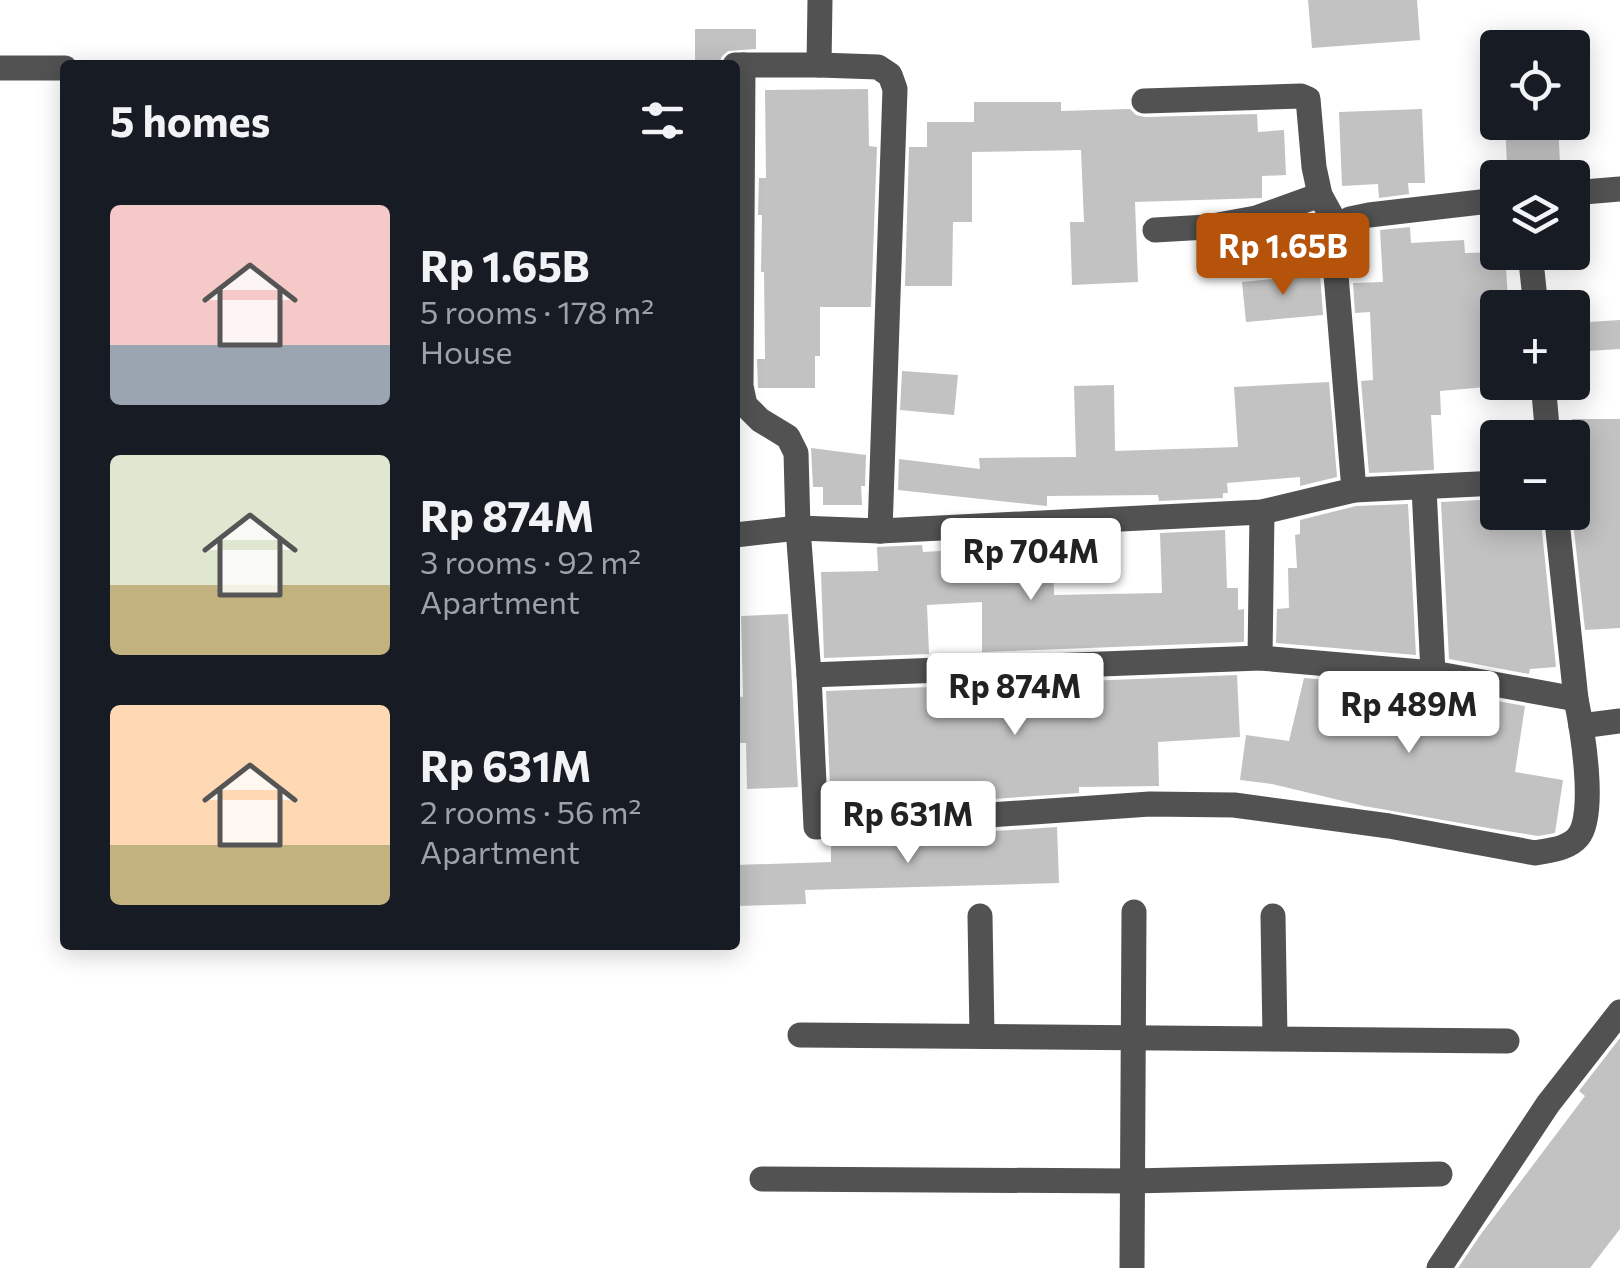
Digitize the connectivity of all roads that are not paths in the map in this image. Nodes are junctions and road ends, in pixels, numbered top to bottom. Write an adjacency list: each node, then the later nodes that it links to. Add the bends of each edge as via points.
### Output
1 (820, 0): 2 (street)
2 (818, 64): 3 (street); 20 (street, via 878,67 890,74 895,89)
3 (740, 65)
4 (0, 68): 5 (street)
5 (60, 68)
6 (1144, 101): 9 (street, via 1305,97)
7 (1620, 188): 8 (street)
8 (1590, 191)
9 (1320, 195): 12 (street); 13 (street, via 1256,218)
10 (1480, 202): 12 (street, via 1370,215)
11 (740, 226): 18 (street, via 741,386 745,405 788,437 796,453)
12 (1337, 226): 16 (street)
13 (1155, 230)
14 (1480, 484): 15 (street)
15 (1424, 488): 16 (street); 23 (street)
16 (1354, 490): 17 (street)
17 (1262, 512): 20 (street); 22 (street)
18 (798, 528): 20 (street); 21 (street); 24 (street)
19 (1558, 530): 25 (street)
20 (880, 531)
21 (740, 534)
22 (1260, 658): 23 (street); 24 (street)
23 (1434, 673): 25 (street)
24 (808, 675): 27 (street, via 808,837 1150,804 1234,805 1535,853 1575,841 1585,827)
25 (1576, 699): 27 (street)
26 (1620, 721): 27 (street)
27 (1582, 726)
28 (1134, 912): 34 (street)
29 (980, 916): 33 (street)
30 (1273, 916): 35 (street)
31 (1620, 1012): 41 (street, via 1548,1104)
32 (800, 1035): 33 (street)
33 (982, 1036): 34 (street)
34 (1133, 1036): 35 (street); 39 (street)
35 (1276, 1038): 36 (street)
36 (1507, 1041)
37 (1440, 1174): 39 (street)
38 (762, 1179): 39 (street)
39 (1132, 1180): 40 (street)
40 (1132, 1268)
41 (1439, 1268)

